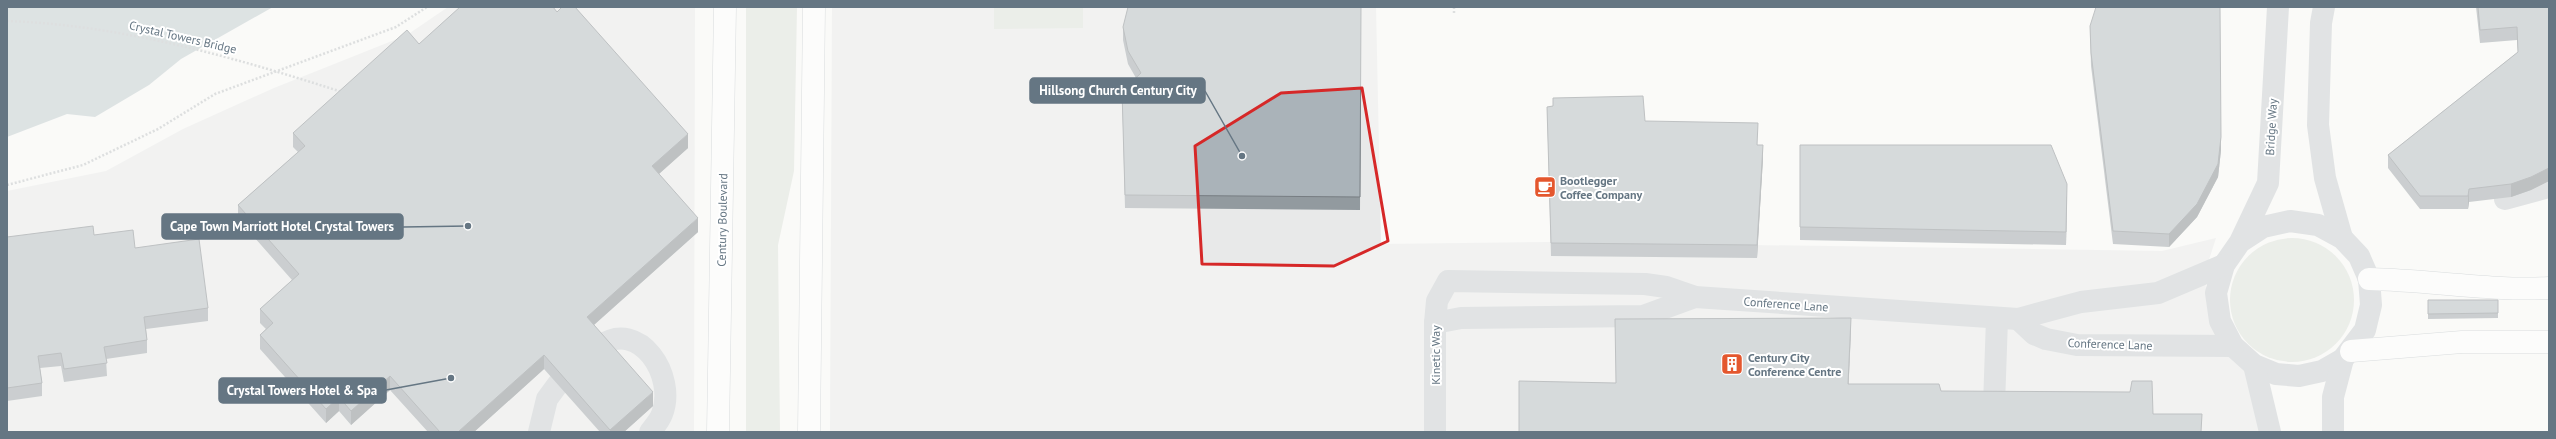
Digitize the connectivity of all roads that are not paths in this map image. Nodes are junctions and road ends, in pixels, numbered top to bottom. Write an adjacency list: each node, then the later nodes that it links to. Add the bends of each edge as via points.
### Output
1 (725, 7): 25 (main road, Century Boulevard)
2 (814, 7): 26 (main road)
3 (2278, 7): 8 (lane, Bridge Way, via 2268,183)
4 (2324, 7): 7 (lane, Bridge Way, via 2321,23 2318,125 2325,178)
5 (2549, 186): 6 (lane)
6 (2505, 199)
7 (2342, 238): 8 (lane, Bridge Way, via 2318,225 2290,221 2263,227); 10 (lane, Bridge Way, via 2359,256)
8 (2240, 242): 9 (lane, Bridge Way)
9 (2224, 265): 14 (lane, Conference Lane, via 2158,293 2081,302); 18 (lane, Bridge Way, via 2216,292 2220,321)
10 (2369, 279): 12 (main road, via 2523,289); 19 (lane, Bridge Way, via 2371,305 2365,330)
11 (1448, 281): 13 (lane, Conference Lane, via 1645,284 1666,287); 15 (lane, Kinetic Way, via 1437,301)
12 (2549, 288)
13 (1695, 297): 14 (lane, Conference Lane); 15 (lane, Conference Lane, via 1643,316 1461,318)
14 (2008, 319): 18 (lane, Conference Lane, via 2046,340 2077,345); 22 (lane)
15 (1434, 323): 27 (lane, Kinetic Way)
16 (2549, 342): 19 (main road, via 2462,342)
17 (600, 346): 24 (lane, via 608,340 616,339 634,343 647,350 659,365 665,381 666,400 662,416)
18 (2233, 346): 20 (lane, Bridge Way)
19 (2347, 355): 20 (lane, Bridge Way, via 2322,371 2299,376 2276,374); 29 (lane, Bridge Way, via 2333,397)
20 (2254, 365): 28 (lane)
21 (558, 384): 23 (lane, via 545,404)
22 (1994, 405)
23 (539, 432)
24 (650, 432)
25 (718, 432)
26 (809, 432)
27 (1435, 432)
28 (2270, 432)
29 (2333, 432)

